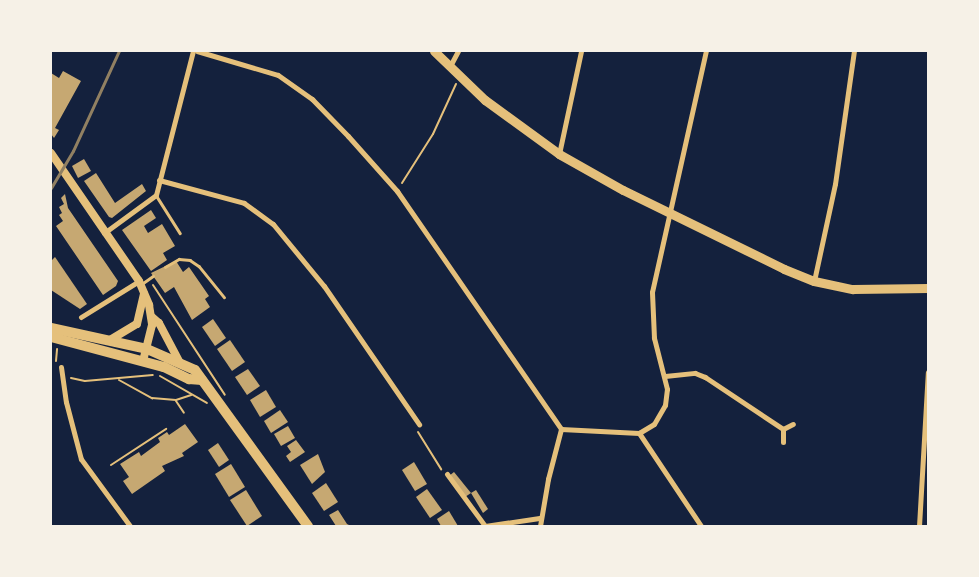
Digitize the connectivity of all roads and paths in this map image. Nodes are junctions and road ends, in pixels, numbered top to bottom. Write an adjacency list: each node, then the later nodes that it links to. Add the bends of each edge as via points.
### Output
1 (195, 51): 11 (street); 12 (street, via 260,68 294,84)
2 (433, 51): 7 (main road)
3 (458, 51): 7 (street)
4 (581, 51): 10 (street)
5 (706, 51): 14 (street)
6 (854, 51): 19 (street, via 835,184)
7 (449, 67): 8 (main road)
8 (459, 76): 10 (main road); 12 (path, via 433,134)
9 (51, 153): 15 (main road)
10 (559, 154): 14 (main road)
11 (159, 180): 13 (street); 46 (street, via 244,203 272,224 324,286)
12 (397, 191): 49 (street)
13 (156, 195): 15 (street); 16 (lane)
14 (672, 212): 19 (main road); 36 (street, via 652,292 654,338)
15 (104, 233): 20 (main road)
16 (180, 233)
17 (165, 267): 22 (lane, via 179,259 190,260)
18 (153, 276): 20 (lane)
19 (814, 281): 21 (main road, via 853,289)
20 (142, 286): 23 (street); 24 (main road); 25 (path, via 153,285); 29 (main road, via 136,324)
21 (928, 288)
22 (224, 298)
23 (81, 317)
24 (152, 317): 31 (main road); 33 (main road)
25 (181, 327): 27 (path); 43 (path)
26 (51, 328): 29 (highway)
27 (174, 331)
28 (51, 337): 32 (highway)
29 (110, 340): 31 (highway)
30 (57, 348): 34 (path, via 56,361)
31 (147, 349): 32 (main road); 33 (highway)
32 (143, 361): 40 (highway)
33 (179, 361): 40 (highway)
34 (61, 367): 38 (street)
35 (928, 372): 60 (street)
36 (665, 376): 50 (street, via 695,373 705,377); 51 (street, via 665,405 654,424)
37 (71, 378): 38 (street); 39 (path)
38 (63, 379): 56 (street, via 81,459)
39 (118, 379): 41 (path, via 154,374); 42 (path, via 147,396)
40 (202, 380): 57 (highway)
41 (193, 394): 42 (path); 44 (path)
42 (176, 400): 45 (path)
43 (228, 400)
44 (214, 409)
45 (184, 413)
46 (419, 424): 54 (path, via 418,433)
47 (793, 424): 50 (street)
48 (166, 429): 53 (path)
49 (561, 429): 51 (street); 55 (street)
50 (783, 429): 52 (street)
51 (639, 433): 59 (street)
52 (783, 442)
53 (111, 465)
54 (447, 474): 55 (street, via 485,526)
55 (539, 518): 58 (street)
56 (130, 526)
57 (309, 526)
58 (540, 526)
59 (701, 526)
60 (919, 526)

